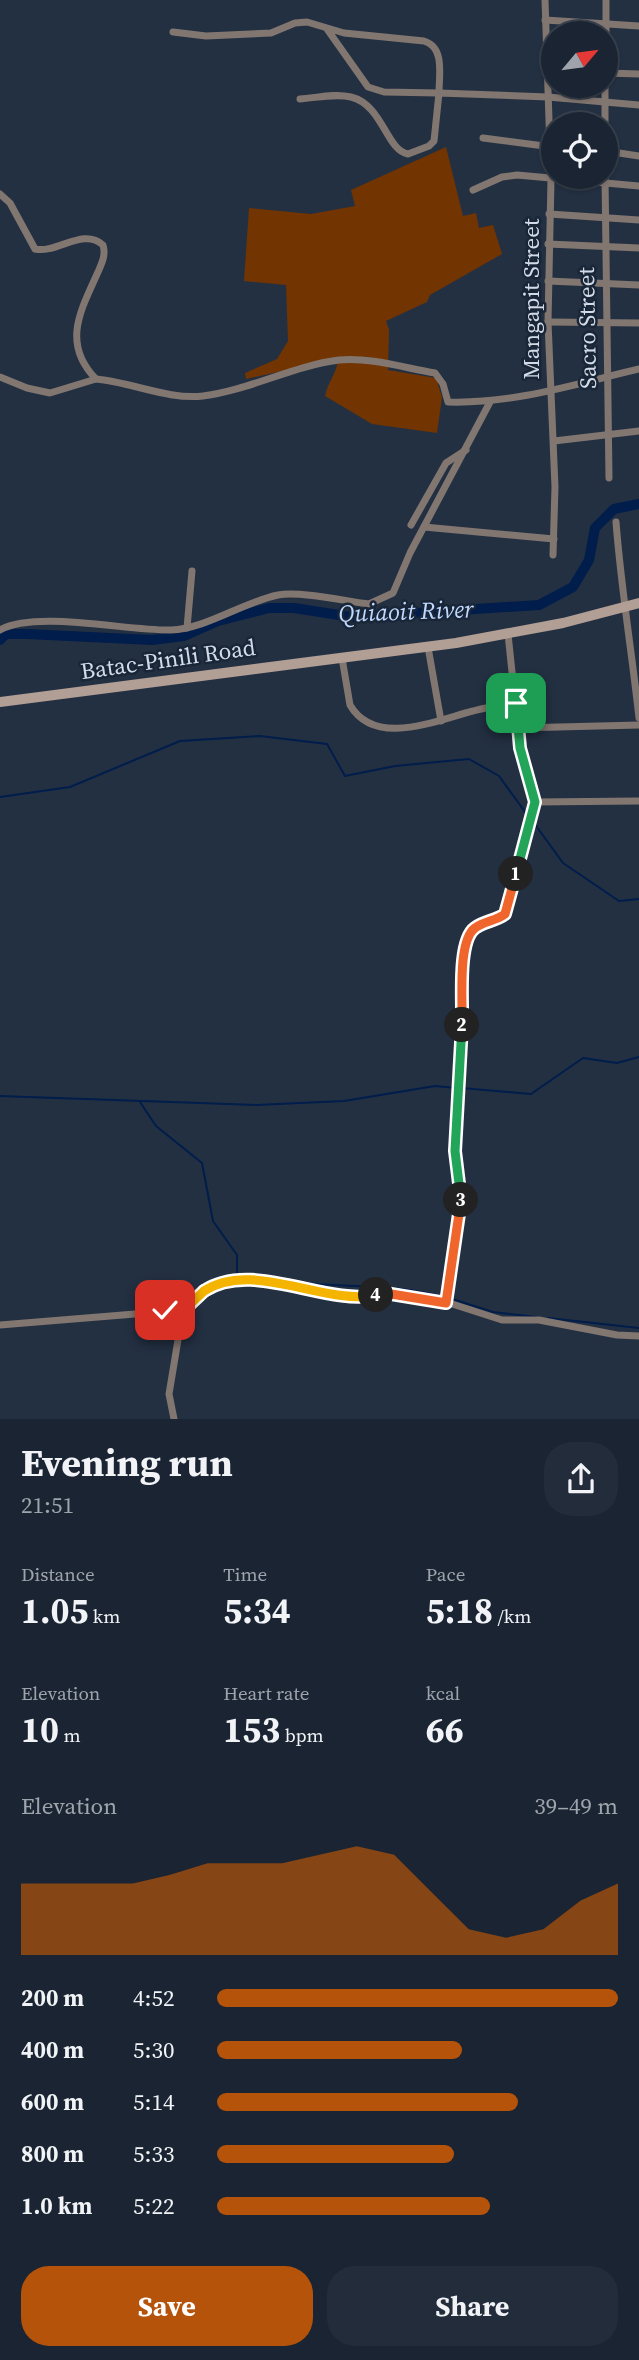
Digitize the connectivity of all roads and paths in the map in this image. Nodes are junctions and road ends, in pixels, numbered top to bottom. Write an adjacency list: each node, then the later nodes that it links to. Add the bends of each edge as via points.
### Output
1 (545, 0): 3 (street, Mangapit Street)
2 (606, 0): 5 (street)
3 (545, 20): 4 (street)
4 (557, 21)
5 (607, 21)
6 (618, 25): 7 (street)
7 (639, 26)
8 (327, 29): 9 (street, via 307,22 271,33 206,36); 12 (street, via 363,83 373,89); 12 (street, via 431,43 438,51)
9 (173, 32)
10 (618, 73): 11 (street)
11 (639, 74)
12 (439, 93): 13 (street); 16 (street, via 434,141 408,154 400,150 379,116 363,101 342,95)
13 (541, 97)
14 (558, 98): 17 (street)
15 (606, 98): 17 (street)
16 (300, 99)
17 (606, 103): 18 (street); 19 (street)
18 (639, 105)
19 (606, 112)
20 (483, 138): 21 (street)
21 (541, 146)
22 (618, 153): 23 (street)
23 (639, 156)
24 (541, 179): 29 (street, via 509,175)
25 (618, 183): 26 (street)
26 (639, 187)
27 (550, 189): 31 (street, Mangapit Street)
28 (605, 189): 32 (street, Sacro Street)
29 (473, 190)
30 (0, 194): 46 (street, via 10,203 35,249 88,239 103,245 103,258 75,330 83,362)
31 (549, 214): 32 (street); 34 (street, Mangapit Street)
32 (604, 219): 33 (street); 35 (street, Sacro Street)
33 (639, 220)
34 (548, 244): 35 (street); 37 (street, Mangapit Street)
35 (605, 247): 36 (street); 38 (street, Sacro Street)
36 (639, 248)
37 (548, 281): 38 (street); 40 (street, Mangapit Street)
38 (607, 285): 39 (street); 41 (street, Sacro Street)
39 (639, 285)
40 (548, 322): 41 (street); 47 (street, Mangapit Street)
41 (606, 323): 42 (street); 45 (street, Sacro Street)
42 (639, 323)
43 (639, 369): 45 (street)
44 (0, 377): 46 (street, via 50,393)
45 (607, 377): 47 (street); 50 (street, Sacro Street)
46 (96, 379): 48 (street, via 204,396 293,370 349,360 435,373 448,402)
47 (550, 392): 48 (street); 51 (street, Mangapit Street)
48 (490, 402): 52 (street)
49 (639, 431): 50 (street)
50 (608, 435): 51 (street); 53 (street, Sacro Street)
51 (554, 441): 57 (street, Mangapit Street)
52 (467, 450): 55 (street, via 446,463); 56 (street)
53 (609, 478)
54 (616, 522): 61 (street)
55 (411, 525)
56 (424, 527): 57 (street); 62 (street, via 393,593 381,600 369,604 278,595)
57 (554, 539): 58 (street, Mangapit Street)
58 (553, 555)
59 (192, 572): 62 (street)
60 (639, 603): 61 (main road, Batac-Pinili Road)
61 (623, 606): 64 (main road, Batac-Pinili Road); 65 (street)
62 (187, 628): 63 (street, via 43,622 16,623)
63 (0, 630)
64 (508, 634): 66 (main road, Batac-Pinili Road); 69 (street)
65 (635, 645): 70 (street)
66 (428, 647): 67 (main road, Batac-Pinili Road); 71 (street)
67 (342, 658): 68 (main road, Batac-Pinili Road); 71 (street, via 350,705 369,722 404,728)
68 (0, 702)
69 (516, 703): 71 (street); 73 (street)
70 (639, 718)
71 (441, 721)
72 (639, 725): 73 (street)
73 (518, 728): 75 (street)
74 (639, 801): 75 (street)
75 (535, 802): 76 (street, via 505,914 475,928 466,941 455,1151 461,1211)
76 (447, 1299): 77 (street, via 385,1293 351,1297 281,1283 233,1282 206,1289); 79 (street, via 502,1320 539,1320)
77 (184, 1310): 78 (street); 80 (street, via 169,1394)
78 (0, 1325)
79 (639, 1336)
80 (174, 1419)

